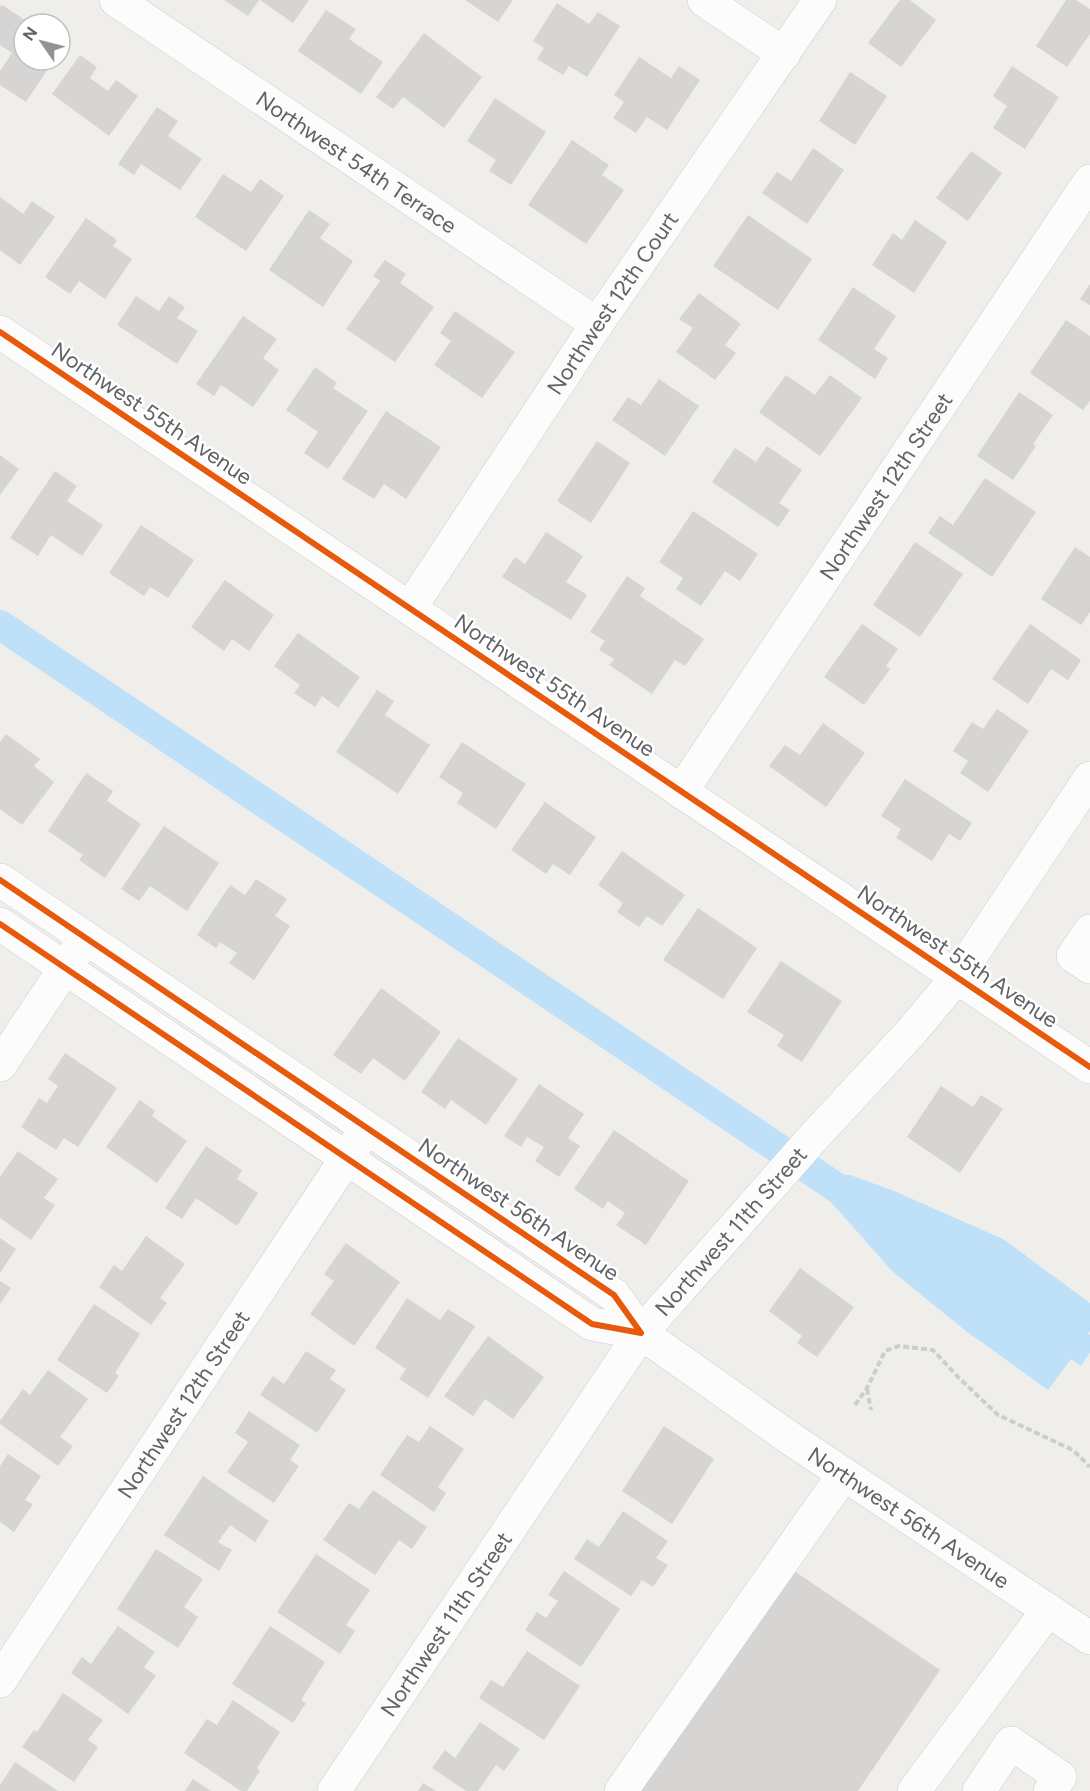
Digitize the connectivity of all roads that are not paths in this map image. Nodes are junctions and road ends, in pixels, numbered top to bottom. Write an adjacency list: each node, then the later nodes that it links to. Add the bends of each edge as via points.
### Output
1 (116, 0): 6 (street, Northwest 54th Terrace)
2 (704, 0): 4 (street)
3 (820, 0): 4 (street, Northwest 12th Court)
4 (784, 54): 6 (street, Northwest 12th Court)
5 (1090, 181): 10 (street, Northwest 12th Street)
6 (597, 324): 8 (street, Northwest 12th Court)
7 (0, 332): 8 (street, Northwest 55th Avenue)
8 (410, 608): 10 (street, Northwest 55th Avenue)
9 (1090, 778): 15 (street, Northwest 11th Street)
10 (681, 792): 15 (street, Northwest 55th Avenue)
11 (0, 880): 13 (street, Northwest 56th Avenue)
12 (0, 924): 14 (street, Northwest 56th Avenue)
13 (85, 938): 14 (street); 18 (street, Northwest 56th Avenue)
14 (65, 968): 16 (street); 19 (street, Northwest 56th Avenue)
15 (957, 978): 17 (street, Northwest 55th Avenue); 20 (street, Northwest 11th Street)
16 (0, 1065)
17 (1090, 1067)
18 (366, 1127): 19 (street, Northwest 12th Street); 20 (street, Northwest 56th Avenue, via 614,1295)
19 (346, 1158): 20 (street, Northwest 56th Avenue, via 592,1324); 24 (street, Northwest 12th Street)
20 (641, 1333): 21 (street, Northwest 56th Avenue); 25 (street, Northwest 11th Street)
21 (844, 1474): 22 (street, Northwest 56th Avenue); 26 (street)
22 (1048, 1610): 23 (street, Northwest 56th Avenue); 27 (street)
23 (1090, 1638)
24 (0, 1681)
25 (334, 1791)
26 (621, 1791)
27 (914, 1791)
28 (979, 1791): 29 (street, via 1011,1743 1060,1777)
29 (1050, 1791)

